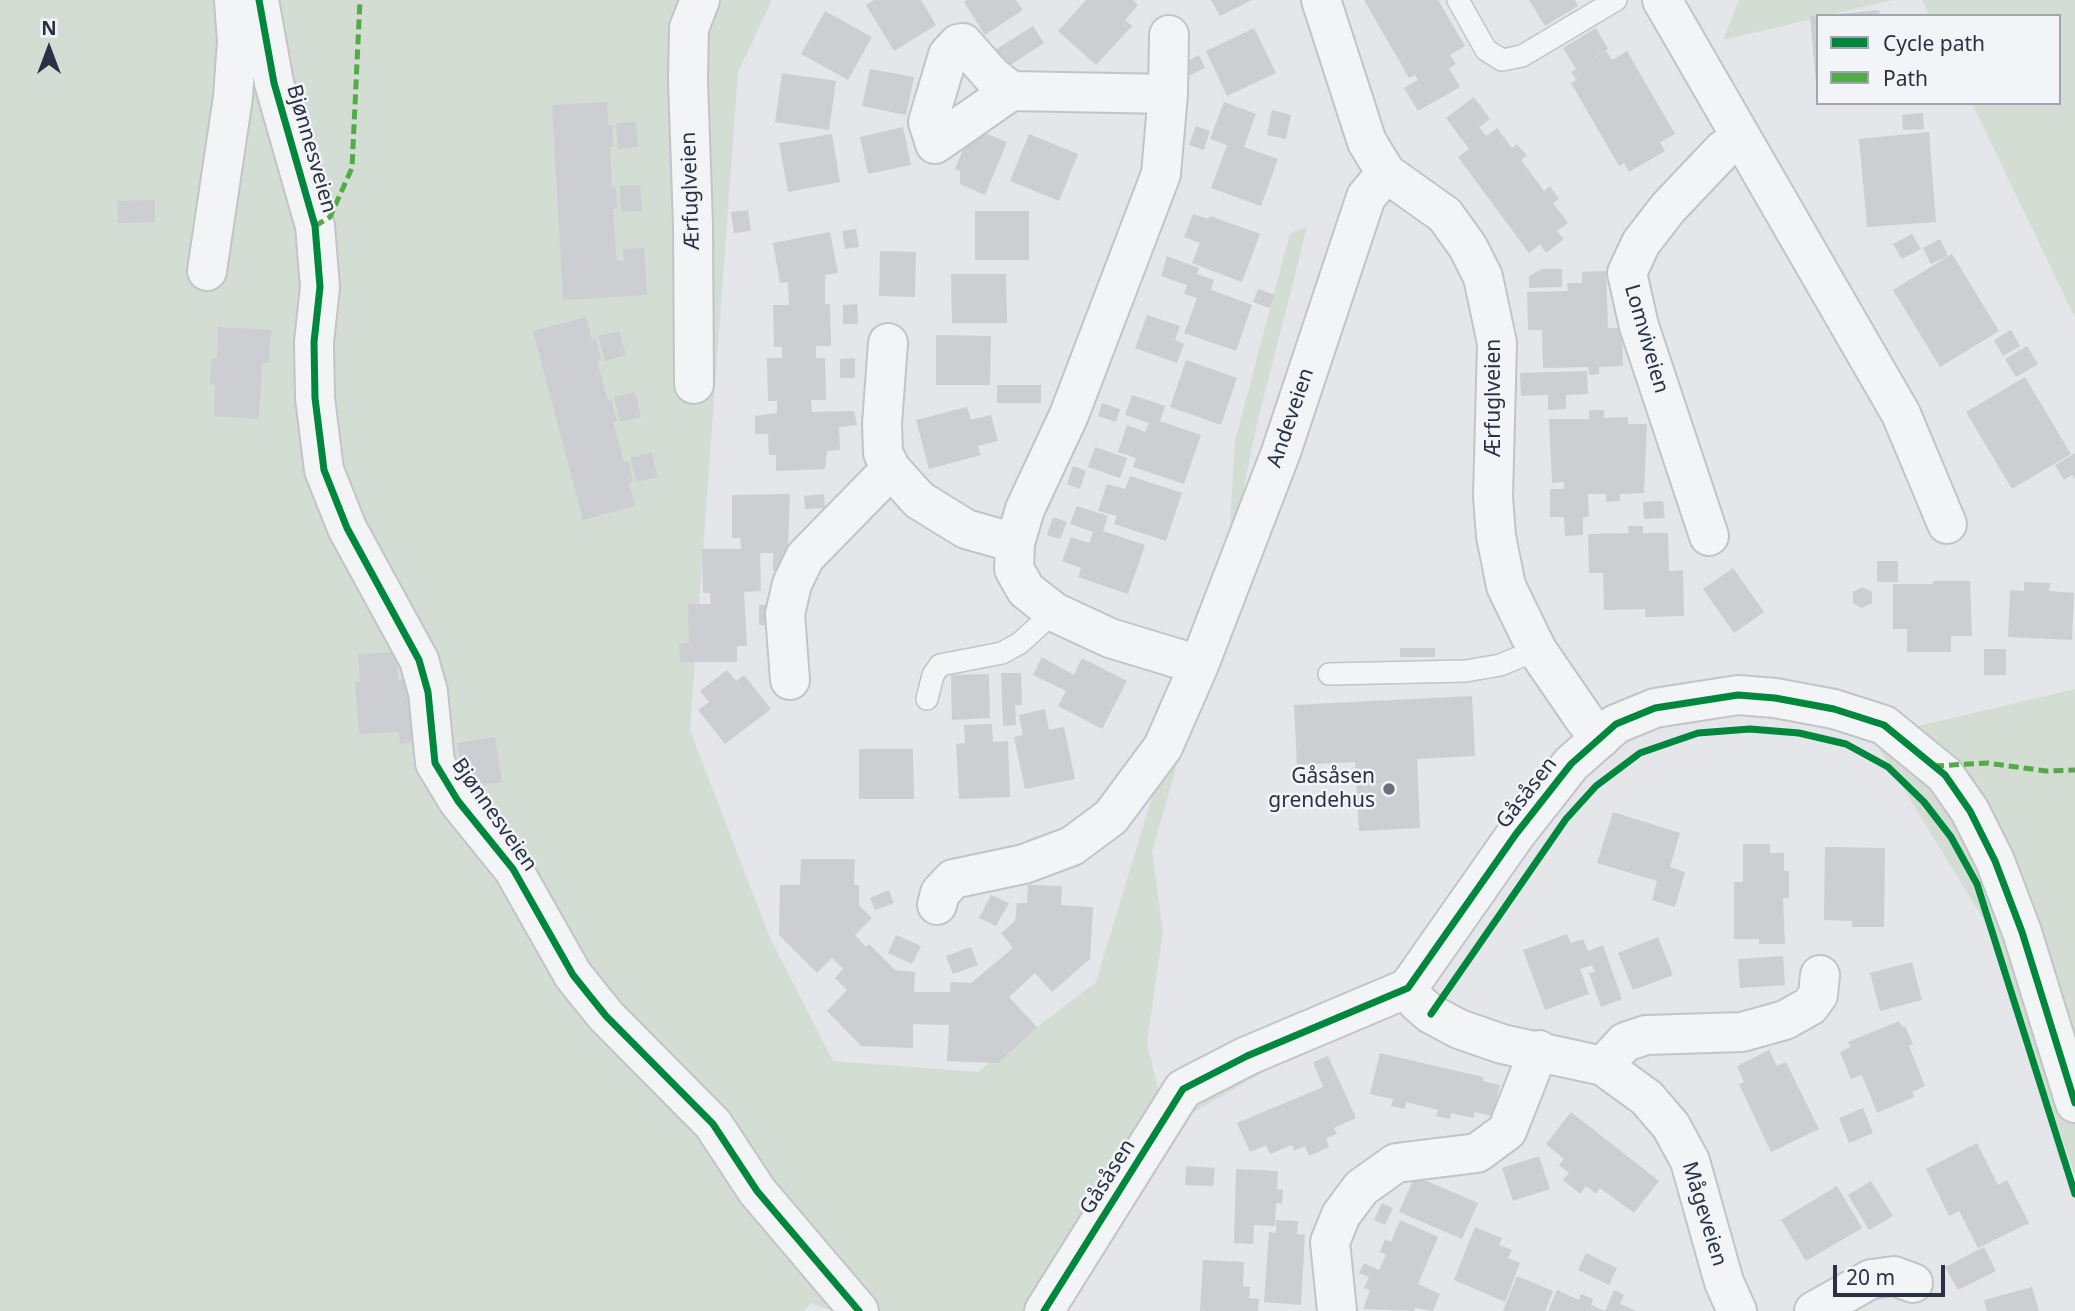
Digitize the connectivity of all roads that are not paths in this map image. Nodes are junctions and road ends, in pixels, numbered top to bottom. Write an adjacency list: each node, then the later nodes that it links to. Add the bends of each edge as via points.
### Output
1 (234, 0): 13 (street, via 233,97)
2 (259, 0): 34 (street, Bjønnesveien, via 274,83 315,226 320,287 314,342 315,398 324,470 347,528 419,660 428,692 435,763 458,801 513,869 573,975 713,1124 757,1191)
3 (700, 0): 15 (street, Ærfuglveien, via 689,28 688,80)
4 (1321, 0): 12 (street, Ærfuglveien, via 1367,142)
5 (1458, 0): 6 (lane, via 1486,50 1502,60 1522,57)
6 (1616, 0)
7 (1662, 0): 11 (street)
8 (1169, 35): 10 (street)
9 (1011, 91): 10 (street)
10 (1168, 94): 19 (street, via 1161,174 1069,415 1025,509)
11 (1742, 139): 17 (street, via 1901,414); 18 (street, Lomviveien, via 1723,150 1668,208 1641,243 1627,273 1639,326)
12 (1386, 173): 21 (street, Ærfuglveien, via 1445,215 1483,277 1497,343 1496,536 1507,586); 22 (street, Andeveien, via 1366,197 1281,452)
13 (207, 271)
14 (888, 343): 16 (street, via 882,424 884,453)
15 (694, 384)
16 (891, 469): 19 (street, via 919,500 966,529); 24 (street, via 805,557 792,584 785,614)
17 (1947, 524)
18 (1709, 536)
19 (1016, 543): 20 (street, via 1014,569 1026,590)
20 (1054, 612): 22 (street, via 1110,638); 25 (lane, via 1002,653 940,665)
21 (1537, 650): 23 (lane, via 1500,665 1466,671); 26 (street, Ærfuglveien)
22 (1199, 665): 27 (street, Andeveien, via 1163,747 1111,817 1072,846 1024,864 953,879 940,893)
23 (1329, 674)
24 (790, 680)
25 (928, 699)
26 (1601, 738): 29 (street, Gåsåsen, via 1572,764 1516,834); 32 (street, Gåsåsen, via 1616,724 1655,708 1738,695 1834,709 1884,725 1945,775 1970,811 1995,861 2021,932)
27 (937, 905)
28 (1820, 975): 31 (street, via 1818,995 1810,1006 1785,1020 1742,1032 1646,1035 1625,1042)
29 (1408, 988): 30 (street, Mågeveien, via 1431,1014 1459,1029); 35 (street, Gåsåsen, via 1247,1056 1183,1089)
30 (1539, 1051): 31 (street, Mågeveien); 36 (street, via 1507,1131 1477,1153 1396,1163 1361,1188 1341,1215 1330,1242)
31 (1603, 1066): 37 (street, Mågeveien, via 1640,1092 1671,1126 1690,1161 1724,1282)
32 (2075, 1103)
33 (1913, 1283): 38 (street, via 1894,1276 1871,1279)
34 (859, 1311)
35 (1044, 1311)
36 (1337, 1311)
37 (1737, 1311)
38 (1814, 1311)

